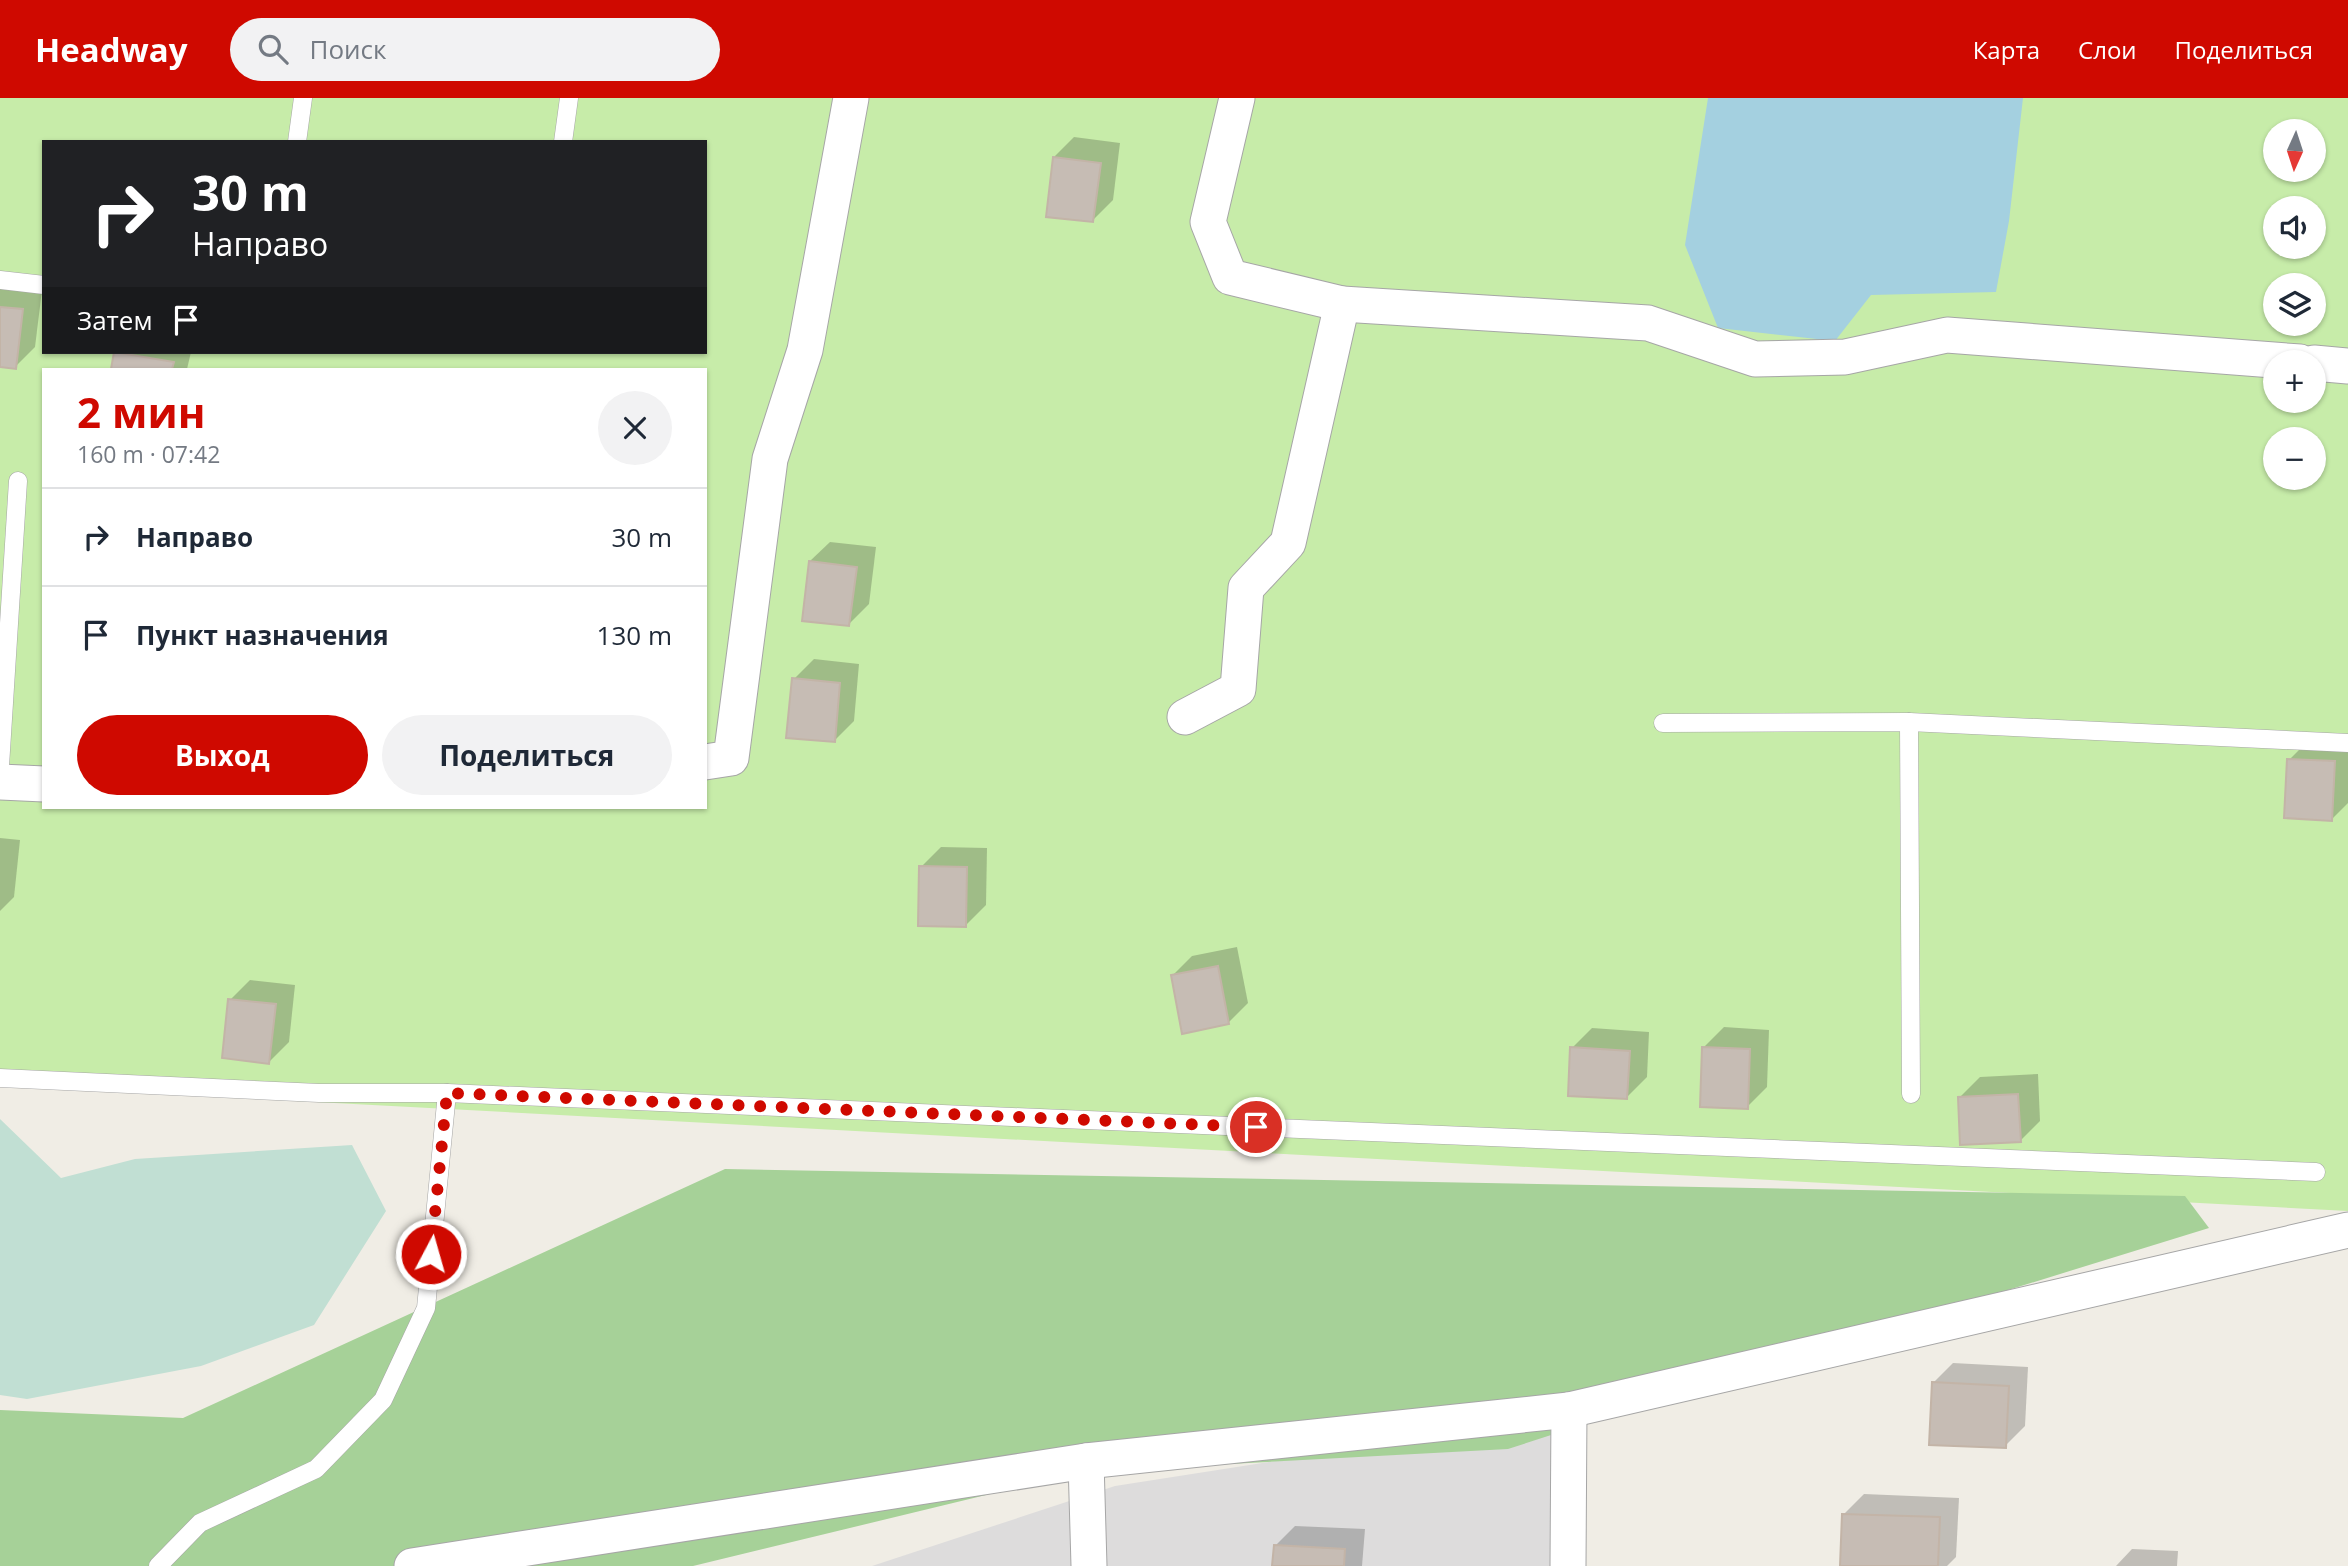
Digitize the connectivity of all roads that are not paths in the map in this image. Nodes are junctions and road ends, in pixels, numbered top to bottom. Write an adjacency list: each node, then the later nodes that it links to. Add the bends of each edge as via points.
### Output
1 (303, 98): 5 (lane)
2 (569, 98): 6 (lane)
3 (851, 98): 18 (street, via 805,350 770,459 732,758)
4 (1237, 98): 9 (street, via 1208,222 1230,277)
5 (297, 140)
6 (563, 140)
7 (0, 279): 8 (lane)
8 (42, 285)
9 (1342, 304): 10 (street, via 1648,323 1755,359 1845,357 1947,335); 14 (street, via 1288,544 1246,588 1238,689)
10 (2263, 359)
11 (2326, 364): 12 (street)
12 (2348, 366)
13 (18, 481): 19 (lane)
14 (1185, 717)
15 (1909, 722): 16 (lane); 17 (lane); 24 (lane)
16 (1663, 723)
17 (2348, 743)
18 (707, 762)
19 (0, 766)
20 (0, 782): 21 (street)
21 (42, 785)
22 (0, 1078): 23 (lane, via 318,1093)
23 (447, 1093): 25 (lane); 29 (lane, via 426,1308 383,1401 316,1469 200,1523)
24 (1911, 1094)
25 (2316, 1172)
26 (2348, 1230): 27 (street)
27 (1569, 1410): 28 (street); 32 (street)
28 (1086, 1461): 30 (street); 31 (street)
29 (158, 1566)
30 (412, 1566)
31 (1089, 1566)
32 (1568, 1566)

